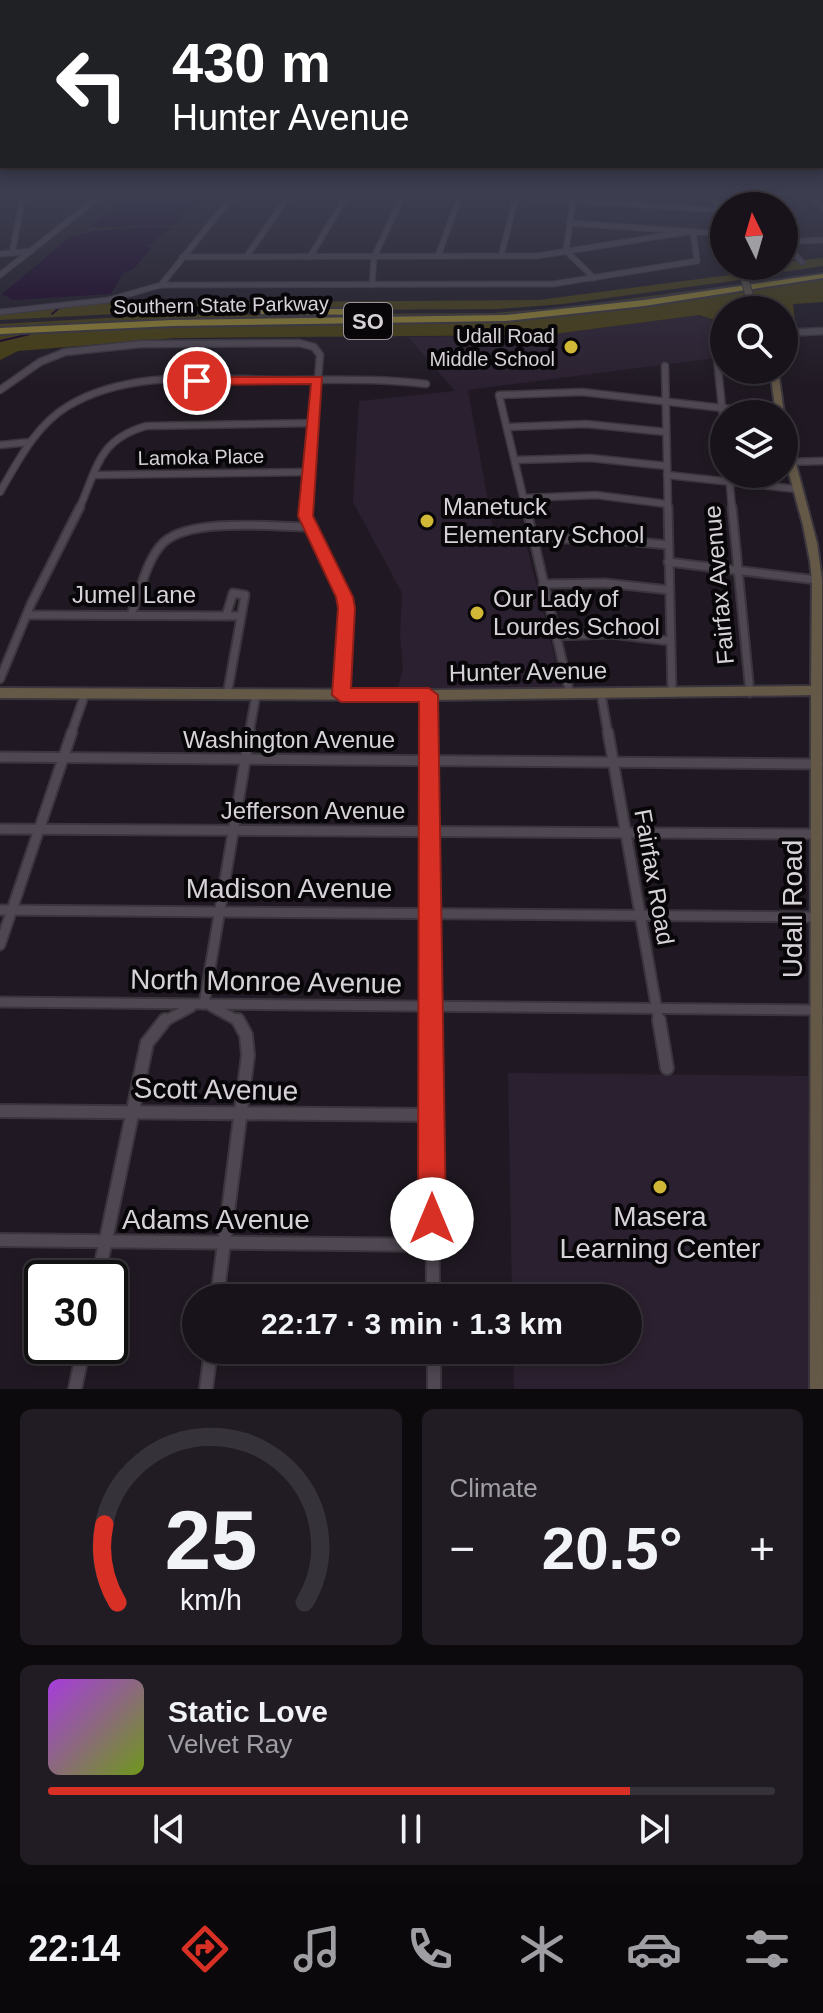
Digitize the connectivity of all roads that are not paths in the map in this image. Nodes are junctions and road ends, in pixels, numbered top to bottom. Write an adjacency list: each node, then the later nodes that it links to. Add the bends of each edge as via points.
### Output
1 (374, 257): 12 (street)
2 (22, 258): 9 (street)
3 (181, 258): 11 (street)
4 (573, 258): 10 (street)
5 (697, 258): 10 (street)
6 (798, 258): 7 (street)
7 (802, 262)
8 (822, 271): 14 (highway, Southern State Parkway / SO, via 523,309 204,312); 15 (highway, Southern State Parkway / SO, via 629,305 494,319)
9 (0, 275)
10 (594, 278): 12 (street, via 553,284)
11 (161, 285): 12 (street); 13 (street, via 108,300)
12 (372, 285)
13 (0, 312)
14 (0, 322)
15 (0, 331)
16 (823, 331): 17 (street)
17 (798, 332)
18 (665, 366): 22 (street)
19 (317, 380): 20 (street); 21 (street, via 320,355 299,343 154,344 51,356); 24 (street); 27 (street, via 123,386 69,406)
20 (426, 384)
21 (0, 390)
22 (666, 403): 23 (street); 25 (street, via 582,392 499,395); 26 (street)
23 (710, 408)
24 (313, 423): 33 (street); 34 (street, via 135,428 113,439)
25 (507, 427): 26 (street, via 586,424); 29 (street)
26 (666, 432): 32 (street)
27 (30, 442): 28 (street); 39 (street)
28 (0, 445)
29 (515, 460): 32 (street, via 590,458); 40 (street)
30 (823, 461): 31 (street)
31 (798, 462)
32 (667, 470): 35 (street); 41 (street)
33 (308, 472): 34 (street, Lamoka Place); 42 (street)
34 (94, 475): 50 (street)
35 (710, 476)
36 (730, 488): 46 (street, Fairfax Avenue)
37 (790, 488): 38 (street)
38 (796, 489): 47 (street, Udall Road, via 816,554)
39 (0, 492)
40 (524, 498): 41 (street, via 596,495); 43 (street)
41 (667, 504): 44 (street)
42 (309, 527): 51 (street, via 175,534 159,548); 66 (street, via 347,608)
43 (533, 540): 44 (street, via 599,538); 48 (street)
44 (668, 545): 45 (street)
45 (668, 562): 46 (street); 49 (street)
46 (738, 570): 47 (street); 61 (street, Fairfax Avenue)
47 (817, 580): 57 (street, Udall Road)
48 (543, 584): 49 (street); 54 (street)
49 (669, 590): 55 (street)
50 (27, 615): 51 (street, Jumel Lane); 56 (street)
51 (131, 615): 52 (street, Jumel Lane)
52 (226, 616): 53 (street, Jumel Lane); 53 (street, via 230,596 237,592 245,595)
53 (241, 616): 64 (street)
54 (556, 636): 55 (street, via 620,634); 63 (street)
55 (670, 641): 60 (street)
56 (0, 679)
57 (820, 690): 61 (street, Hunter Avenue); 73 (street, Udall Road)
58 (0, 693): 62 (street, Hunter Avenue)
59 (601, 693): 60 (street, Hunter Avenue); 63 (street, Hunter Avenue); 72 (street, Fairfax Road)
60 (672, 693): 61 (street, Hunter Avenue)
61 (750, 693)
62 (85, 694): 64 (street, Hunter Avenue); 69 (street)
63 (570, 694): 67 (street, Hunter Avenue)
64 (227, 695): 65 (street, Hunter Avenue)
65 (256, 695): 66 (street, Hunter Avenue); 70 (street)
66 (341, 695): 67 (street, Hunter Avenue)
67 (429, 695): 71 (street)
68 (0, 757): 69 (street, Washington Avenue)
69 (62, 758): 70 (street, Washington Avenue); 75 (street)
70 (246, 760): 71 (street, Washington Avenue); 76 (street)
71 (429, 761): 72 (street, Washington Avenue); 77 (street)
72 (613, 763): 73 (street, Washington Avenue); 78 (street, Fairfax Road)
73 (818, 764): 79 (street, Udall Road)
74 (0, 829): 75 (street, Jefferson Avenue)
75 (38, 829): 76 (street, Jefferson Avenue); 81 (street)
76 (234, 831): 77 (street, Jefferson Avenue); 82 (street)
77 (430, 832): 78 (street, Jefferson Avenue); 83 (street)
78 (626, 833): 79 (street, Jefferson Avenue); 84 (street, Fairfax Road)
79 (818, 834): 80 (street, Udall Road)
80 (820, 866): 85 (street, Udall Road)
81 (6, 910): 82 (street, Madison Avenue); 86 (street)
82 (219, 912): 83 (street, Madison Avenue); 89 (street)
83 (430, 913): 84 (street, Madison Avenue); 90 (street)
84 (640, 914): 85 (street, Madison Avenue); 91 (street, Fairfax Road)
85 (818, 917): 87 (street, Udall Road)
86 (0, 945)
87 (821, 959): 92 (street, Udall Road)
88 (0, 1002): 89 (street, North Monroe Avenue)
89 (204, 1004): 90 (street, North Monroe Avenue); 96 (street, via 172,1012 147,1043); 97 (street, via 234,1014 247,1037)
90 (429, 1007): 91 (street, North Monroe Avenue); 98 (street)
91 (657, 1008): 92 (street, North Monroe Avenue); 93 (street, Fairfax Road)
92 (819, 1010): 94 (street, Udall Road)
93 (667, 1068)
94 (821, 1071): 99 (street, Udall Road)
95 (0, 1111): 96 (street, Scott Avenue)
96 (132, 1112): 97 (street, Scott Avenue); 101 (street)
97 (241, 1114): 98 (street, Scott Avenue); 102 (street)
98 (431, 1115): 103 (street)
99 (821, 1199): 107 (street, Udall Road)
100 (0, 1240): 101 (street, Adams Avenue)
101 (106, 1242): 102 (street, Adams Avenue); 104 (street)
102 (224, 1242): 103 (street, Adams Avenue); 105 (street)
103 (432, 1245): 106 (street)
104 (102, 1260)
105 (219, 1284)
106 (433, 1284)
107 (822, 1358): 114 (street, Udall Road)
108 (80, 1364): 111 (street)
109 (209, 1364): 112 (street)
110 (434, 1364): 113 (street)
111 (75, 1389)
112 (206, 1389)
113 (434, 1389)
114 (820, 1389)

